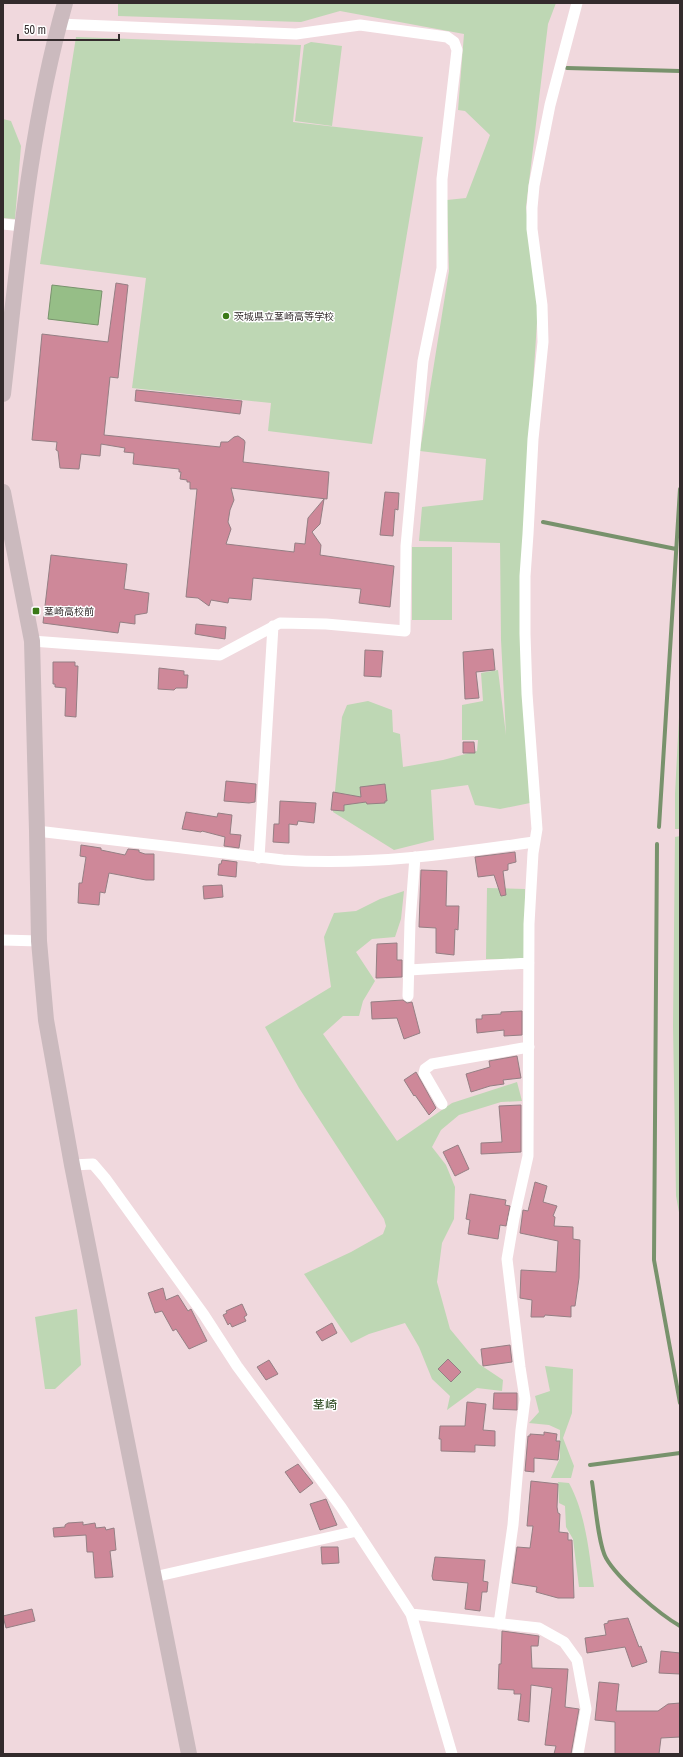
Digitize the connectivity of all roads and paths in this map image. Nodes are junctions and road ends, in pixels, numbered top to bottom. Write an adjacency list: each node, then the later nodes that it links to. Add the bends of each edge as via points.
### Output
1 (65, 3): 3 (street)
2 (577, 3): 11 (street, via 550,106 532,208 543,335 525,576 527,694 537,829)
3 (59, 24): 5 (street, via 36,133); 8 (street, via 296,34 360,25 447,37 454,42 457,50 442,179 442,268 423,361 406,546 405,631 326,624 280,623)
4 (3, 224): 5 (street)
5 (22, 226): 6 (street)
6 (3, 394)
7 (3, 492): 9 (street)
8 (272, 626): 9 (street, via 220,654); 12 (street)
9 (32, 641): 10 (street)
10 (37, 831): 12 (street); 15 (street)
11 (534, 842): 13 (street); 16 (street)
12 (259, 858): 13 (street, via 321,863)
13 (415, 858): 17 (street)
14 (3, 940): 15 (street)
15 (39, 941): 21 (street, via 46,1020)
16 (529, 963): 17 (street); 19 (street)
17 (409, 970): 18 (street)
18 (408, 996)
19 (529, 1047): 20 (street, via 432,1064 425,1068 424,1073); 25 (street, via 528,1156 507,1259 526,1399)
20 (442, 1104)
21 (72, 1165): 22 (street, via 94,1164 105,1178); 23 (street)
22 (357, 1531): 23 (street); 24 (street)
23 (154, 1577): 26 (street)
24 (411, 1614): 25 (street); 27 (street)
25 (499, 1624): 28 (street, via 539,1628 564,1642 572,1650 577,1660 586,1709)
26 (189, 1754)
27 (452, 1754)
28 (578, 1754)

